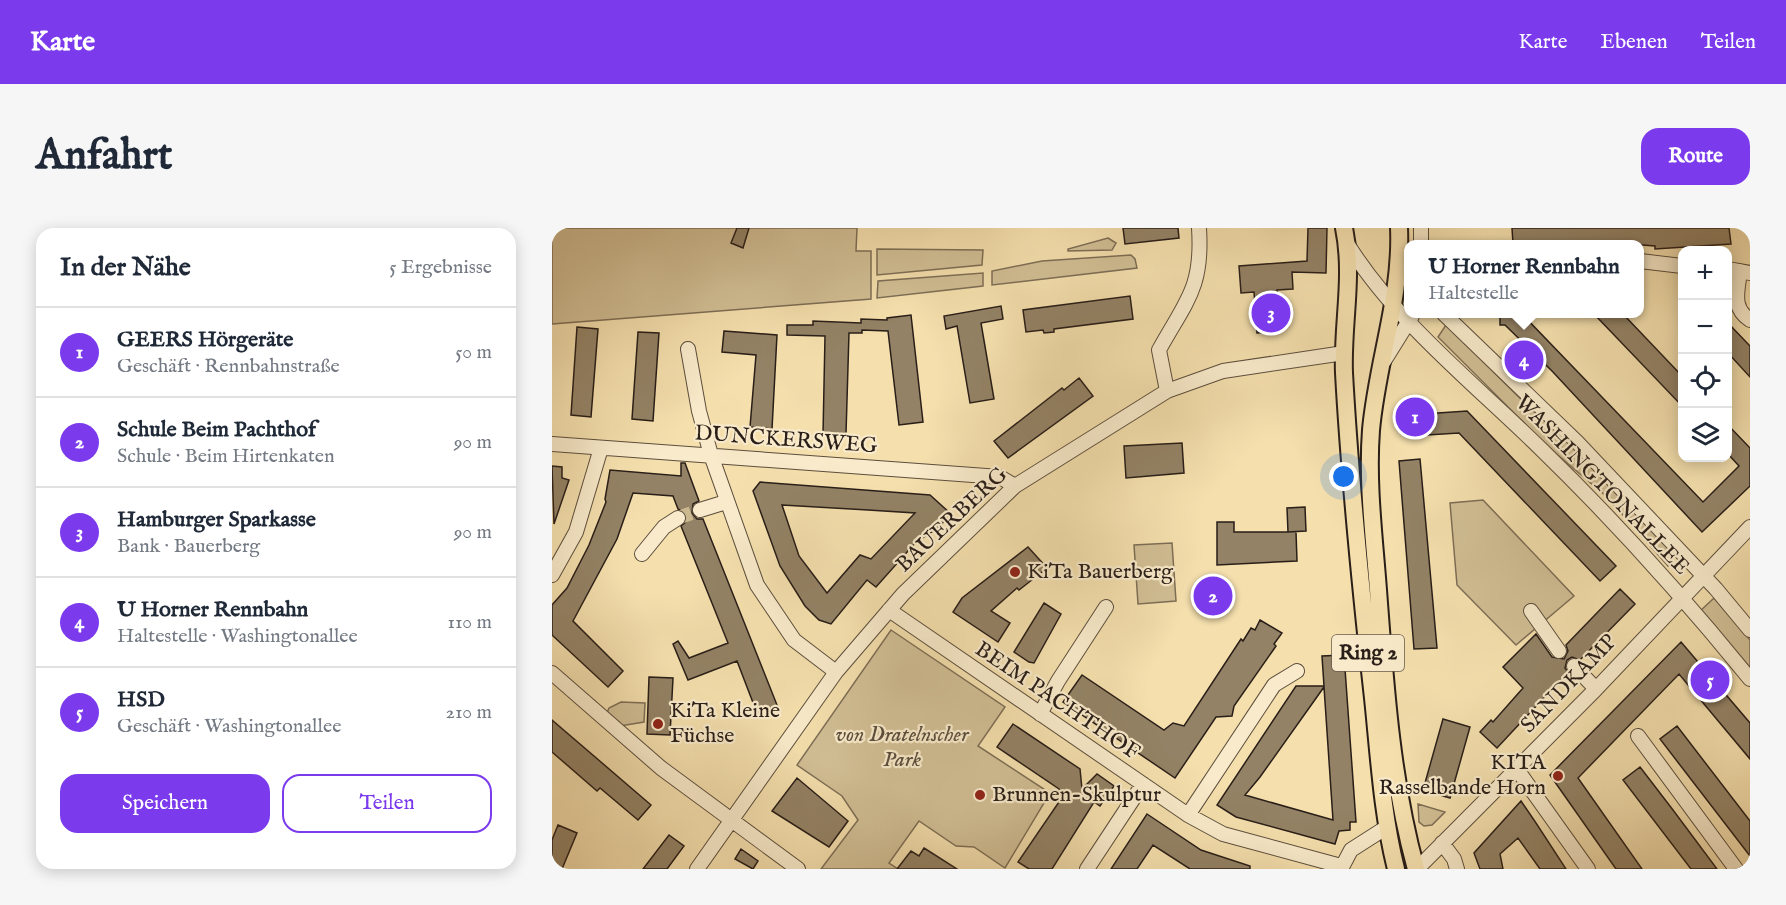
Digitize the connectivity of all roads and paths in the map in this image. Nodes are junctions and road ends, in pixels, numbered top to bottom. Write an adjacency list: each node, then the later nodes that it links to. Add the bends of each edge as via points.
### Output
1 (1199, 228): 18 (street, via 1199,274 1192,296 1159,350)
2 (1344, 228): 4 (main road, Ring 2)
3 (1399, 228): 5 (main road)
4 (1348, 245): 10 (street, WASHINGTONALLEE, via 1368,277); 16 (main road, Ring 2, via 1349,302)
5 (1399, 258): 8 (street); 10 (main road)
6 (1644, 261): 7 (street)
7 (1678, 265)
8 (1404, 269)
9 (1739, 271): 14 (street, via 1736,304 1740,314)
10 (1394, 307): 11 (street, WASHINGTONALLEE); 17 (main road)
11 (1404, 313)
12 (1411, 318): 17 (street); 30 (street, WASHINGTONALLEE, via 1562,469)
13 (1448, 318): 29 (street, WASHINGTONALLEE, via 1577,442)
14 (1750, 320)
15 (688, 349): 21 (street)
16 (1344, 353): 18 (street, BAUERBERG, via 1223,371); 48 (main road, Ring 2, via 1365,630)
17 (1380, 368): 55 (main road, Ring 2, via 1371,430 1370,487 1388,700 1404,820)
18 (1167, 391): 22 (street, BAUERBERG)
19 (552, 444): 20 (street, DUNCKERSWEG)
20 (601, 448): 21 (street, DUNCKERSWEG); 28 (street, via 576,532)
21 (711, 455): 22 (street, DUNCKERSWEG, via 1000,477); 23 (street)
22 (1015, 486): 32 (street, BAUERBERG)
23 (726, 502): 24 (street); 38 (street, via 757,585 794,640)
24 (700, 510)
25 (678, 518): 27 (street, via 664,527)
26 (1750, 527): 29 (street, SANDKAMP)
27 (642, 554)
28 (552, 575)
29 (1703, 576): 30 (street, SANDKAMP); 34 (street, WASHINGTONALLEE)
30 (1681, 597): 40 (street, WASHINGTONALLEE); 41 (street, SANDKAMP)
31 (1106, 607): 42 (street)
32 (889, 610): 38 (street, BAUERBERG); 42 (street, BEIM PACHTHOF)
33 (1531, 611): 35 (street)
34 (1750, 630)
35 (1559, 651)
36 (1574, 666): 41 (street)
37 (1297, 671): 46 (street, via 1274,685)
38 (836, 672): 47 (street, BAUERBERG)
39 (552, 673): 47 (street, via 661,768)
40 (1750, 679)
41 (1596, 689): 44 (street, SANDKAMP)
42 (1040, 714): 45 (street, BEIM PACHTHOF)
43 (1638, 736): 58 (street)
44 (1516, 768): 49 (street, SANDKAMP); 57 (street)
45 (1143, 784): 46 (street, BEIM PACHTHOF); 53 (street)
46 (1188, 815): 50 (street, BEIM PACHTHOF, via 1224,834)
47 (733, 819): 51 (street, BAUERBERG); 52 (street)
48 (1387, 827): 50 (street, via 1351,850); 54 (main road, Ring 2)
49 (1442, 843): 55 (street, SANDKAMP); 56 (street)
50 (1341, 868)
51 (697, 869)
52 (798, 869)
53 (1087, 869)
54 (1396, 869)
55 (1416, 869)
56 (1457, 869)
57 (1588, 869)
58 (1736, 869)

